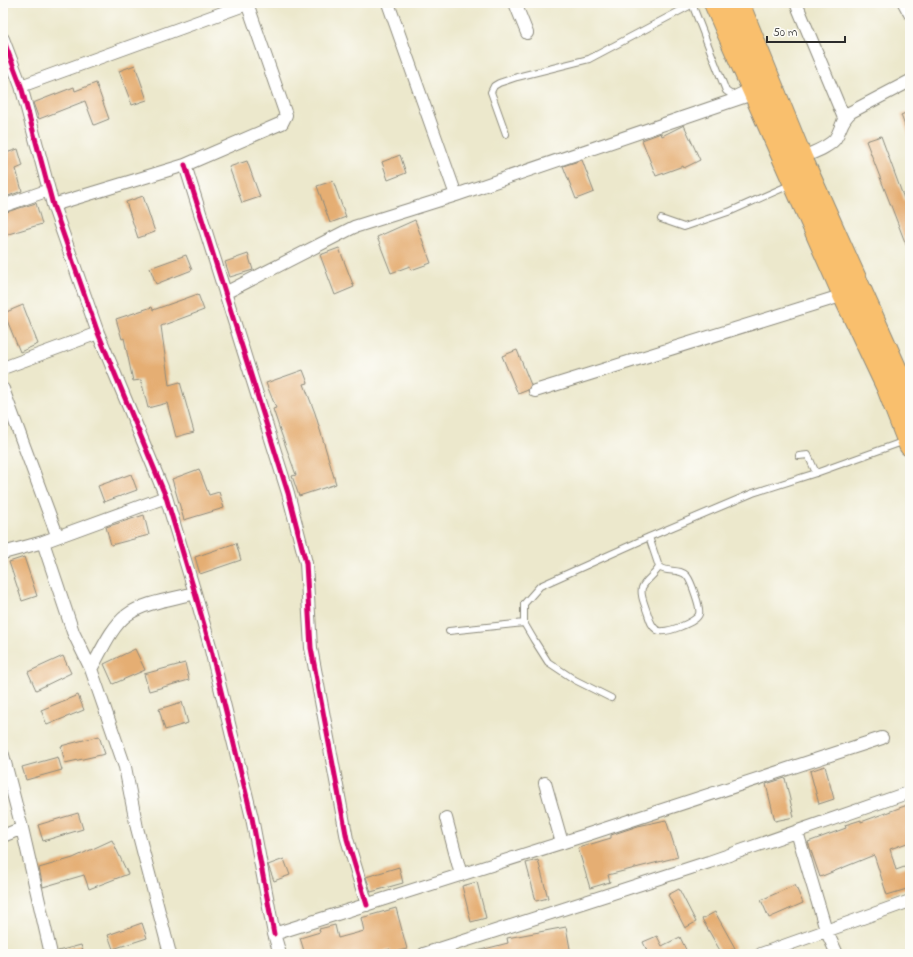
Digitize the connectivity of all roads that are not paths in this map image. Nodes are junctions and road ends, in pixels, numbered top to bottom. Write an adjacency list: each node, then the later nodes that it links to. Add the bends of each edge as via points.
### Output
1 (247, 3): 13 (street); 18 (street, via 286,115 285,120)
2 (388, 3): 21 (street)
3 (515, 3): 10 (street)
4 (694, 3): 14 (lane, via 694,9 726,91 732,95); 16 (lane, via 589,59 517,77 494,86 491,92)
5 (715, 3): 14 (highway)
6 (738, 3): 17 (highway)
7 (796, 3): 15 (street)
8 (904, 3): 9 (street)
9 (910, 14)
10 (527, 33)
11 (3, 39): 13 (street)
12 (910, 81): 15 (street)
13 (21, 86): 20 (street)
14 (754, 89): 19 (highway); 21 (street)
15 (844, 118): 17 (street, via 836,138)
16 (506, 134)
17 (802, 158): 29 (highway, via 857,286)
18 (185, 165): 22 (street); 25 (street)
19 (795, 182): 24 (lane, via 731,212 684,227); 26 (highway)
20 (49, 190): 22 (street); 23 (street)
21 (456, 195): 25 (street, via 354,228)
22 (53, 205): 27 (street)
23 (3, 206)
24 (661, 219)
25 (225, 293): 58 (street, via 288,493 306,563 311,648 347,839)
26 (844, 295): 31 (street); 33 (highway, via 888,388)
27 (98, 333): 28 (street); 36 (street)
28 (3, 368)
29 (906, 378): 32 (highway)
30 (3, 389): 37 (street)
31 (535, 391)
32 (910, 401)
33 (909, 442): 35 (lane)
34 (799, 456): 35 (lane, via 808,455)
35 (816, 473): 38 (lane, via 753,493)
36 (166, 497): 37 (street); 42 (street)
37 (57, 535): 39 (street)
38 (649, 537): 41 (lane); 43 (lane, via 540,586 524,604)
39 (43, 542): 40 (street); 45 (street, via 73,632)
40 (3, 553)
41 (659, 567): 41 (lane, via 644,584 641,595 653,627 665,632 695,620 700,608 687,577 682,573)
42 (195, 593): 45 (street, via 136,610 126,616 109,638); 60 (street, via 252,818)
43 (524, 623): 44 (lane); 46 (lane, via 548,662 575,680)
44 (450, 631)
45 (91, 670): 62 (street, via 125,767 137,828)
46 (611, 698)
47 (882, 738): 55 (street)
48 (3, 755): 52 (street)
49 (545, 783): 55 (street)
50 (910, 792): 53 (street)
51 (446, 818): 56 (street)
52 (22, 828): 54 (street); 61 (street)
53 (797, 832): 59 (street); 64 (street)
54 (3, 836)
55 (562, 843): 56 (street)
56 (461, 875): 58 (street)
57 (910, 901): 59 (street)
58 (366, 905): 60 (street)
59 (826, 930): 65 (street); 66 (street)
60 (274, 934): 63 (street)
61 (51, 954)
62 (170, 954)
63 (280, 954)
64 (424, 954)
65 (761, 954)
66 (837, 954)

